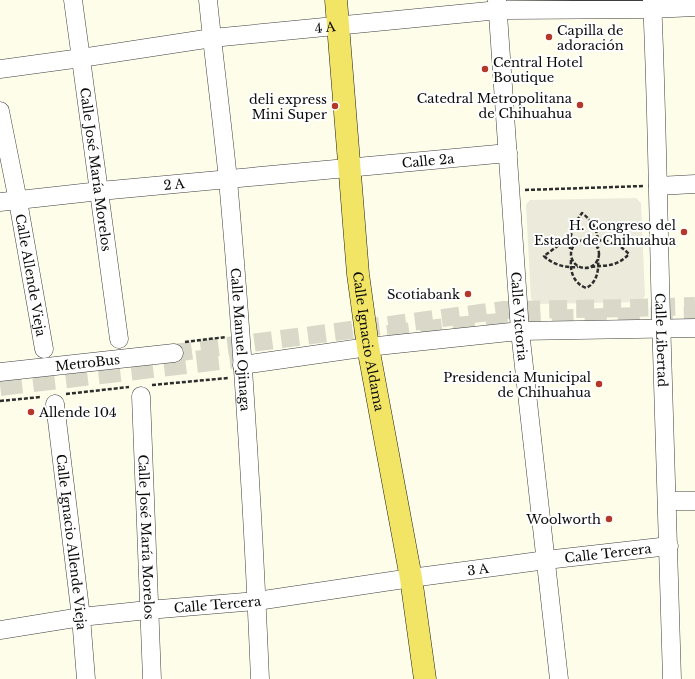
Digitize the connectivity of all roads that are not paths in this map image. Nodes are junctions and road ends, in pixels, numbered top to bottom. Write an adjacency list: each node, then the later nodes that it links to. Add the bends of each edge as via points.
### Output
1 (73, 0): 9 (street, Calle José María Morelos)
2 (208, 0): 8 (street, Calle Manuel Ojinaga)
3 (336, 0): 7 (main road, Calle Ignacio Aldama)
4 (652, 4): 5 (street, 4 A); 6 (street, 4 A); 16 (street, Calle Libertad)
5 (498, 5): 7 (street, 4 A); 12 (street, Calle Victoria)
6 (695, 7)
7 (338, 25): 8 (street, 4 A); 13 (main road, Calle Ignacio Aldama)
8 (212, 38): 9 (street, 4 A); 14 (street, Calle Manuel Ojinaga)
9 (81, 58): 10 (street, 4 A); 17 (street, Calle José María Morelos)
10 (0, 69)
11 (0, 111): 18 (street)
12 (508, 153): 13 (street, Calle 2a); 22 (street, Calle Victoria)
13 (351, 157): 14 (street, 2 A); 24 (main road, Calle Ignacio Aldama, via 358,274)
14 (227, 179): 17 (street, 2 A); 27 (street, Calle Manuel Ojinaga)
15 (695, 184): 16 (street)
16 (658, 186): 20 (street, Calle Libertad)
17 (100, 191): 18 (street, 2 A); 23 (street, Calle José María Morelos)
18 (18, 201): 19 (street, 2 A); 25 (street, Calle Allende Vieja)
19 (0, 202)
20 (661, 328): 21 (street); 22 (street); 31 (street, Calle Libertad)
21 (695, 328)
22 (520, 331): 24 (street); 34 (street, Calle Victoria)
23 (120, 339)
24 (368, 347): 27 (street); 35 (main road, Calle Ignacio Aldama)
25 (44, 349)
26 (174, 353): 28 (street, MetroBus)
27 (242, 371): 36 (street, Calle Manuel Ojinaga)
28 (0, 372)
29 (141, 389): 37 (street, Calle José María Morelos)
30 (54, 398): 38 (street, Calle Ignacio Allende Vieja)
31 (667, 501): 32 (street); 33 (street, Calle Libertad)
32 (695, 501)
33 (669, 546): 34 (street, Calle Tercera); 45 (street, Calle Libertad)
34 (546, 560): 35 (street, 3 A); 44 (street, Calle Victoria)
35 (411, 578): 36 (street, Calle Tercera); 43 (main road, Calle Ignacio Aldama)
36 (257, 602): 37 (street, Calle Tercera); 42 (street, Calle Manuel Ojinaga)
37 (148, 610): 38 (street, Calle Tercera); 41 (street, Calle José María Morelos)
38 (81, 617): 39 (street, Calle Tercera); 40 (street, Calle Ignacio Allende Vieja)
39 (0, 630)
40 (86, 679)
41 (152, 679)
42 (260, 679)
43 (425, 679)
44 (559, 679)
45 (672, 679)

